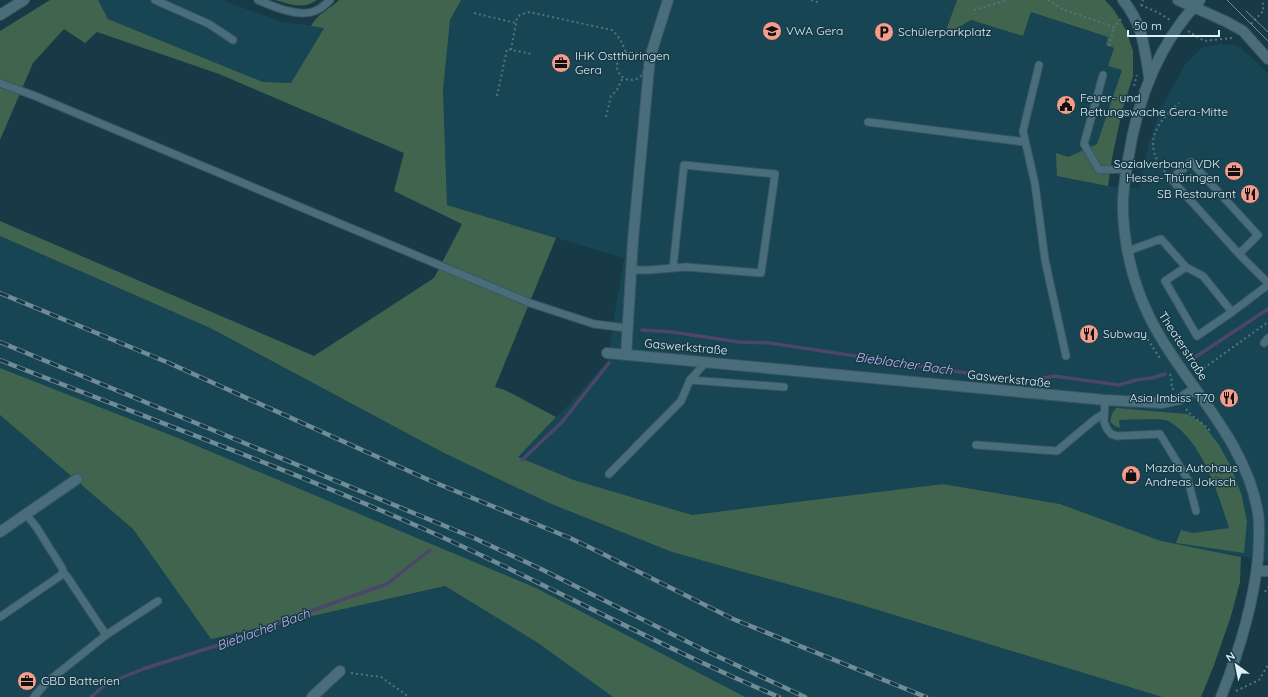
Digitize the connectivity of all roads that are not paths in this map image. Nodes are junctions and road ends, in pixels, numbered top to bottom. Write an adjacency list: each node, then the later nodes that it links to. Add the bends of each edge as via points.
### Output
1 (24, 0): 9 (street)
2 (155, 0): 10 (lane, via 209,24)
3 (258, 0): 4 (lane, via 282,10 304,12 314,11)
4 (330, 0)
5 (668, 0): 23 (street, Gaswerkstraße, via 650,57)
6 (1123, 0): 14 (street, via 1138,24)
7 (1178, 0): 8 (street)
8 (1195, 2): 11 (street, via 1243,31); 14 (street, Theaterstraße)
9 (0, 15)
10 (233, 40)
11 (1268, 59)
12 (1039, 65): 17 (lane, via 1023,131)
13 (1103, 75): 18 (lane, via 1084,144 1099,170)
14 (1150, 76): 18 (street, Theaterstraße, via 1133,125)
15 (0, 83): 26 (lane, via 530,302 594,324)
16 (868, 122): 17 (lane)
17 (1025, 142): 29 (lane, via 1035,184 1045,260)
18 (1126, 169): 19 (street, Theaterstraße, via 1123,210)
19 (1128, 251): 21 (lane, via 1161,239); 33 (street, Theaterstraße, via 1139,294 1148,315)
20 (1239, 254): 20 (lane, via 1258,235 1191,162 1171,180); 24 (lane)
21 (1186, 267): 25 (lane, via 1202,276); 25 (lane, via 1165,280 1197,336)
22 (673, 268): 22 (lane, via 761,273 775,174 684,165); 23 (lane)
23 (631, 270): 26 (street, Gaswerkstraße)
24 (1268, 284): 25 (lane)
25 (1232, 312)
26 (627, 328): 28 (street, Gaswerkstraße)
27 (607, 353): 28 (street, Gaswerkstraße)
28 (626, 355): 30 (street, Gaswerkstraße)
29 (1066, 356)
30 (706, 362): 31 (lane); 34 (street, Gaswerkstraße)
31 (690, 380): 32 (lane); 37 (lane, via 681,401)
32 (784, 387)
33 (1195, 389): 34 (street, Gaswerkstraße, via 1180,399 1162,403); 42 (street, Theaterstraße, via 1236,451 1253,490 1260,536)
34 (1105, 400): 35 (lane)
35 (1103, 414): 36 (lane, via 1057,451); 39 (lane, via 1111,434 1160,434 1188,480)
36 (976, 445)
37 (609, 474)
38 (77, 479): 40 (street)
39 (1196, 511)
40 (26, 514): 41 (street); 44 (lane)
41 (0, 532)
42 (1257, 571): 43 (street); 51 (street, Theaterstraße, via 1243,636)
43 (1268, 571)
44 (63, 572): 46 (lane); 47 (lane)
45 (158, 601): 47 (lane)
46 (0, 617)
47 (106, 635): 49 (lane, via 46,683)
48 (340, 671): 50 (street)
49 (34, 697)
50 (312, 697)
51 (1220, 697)

